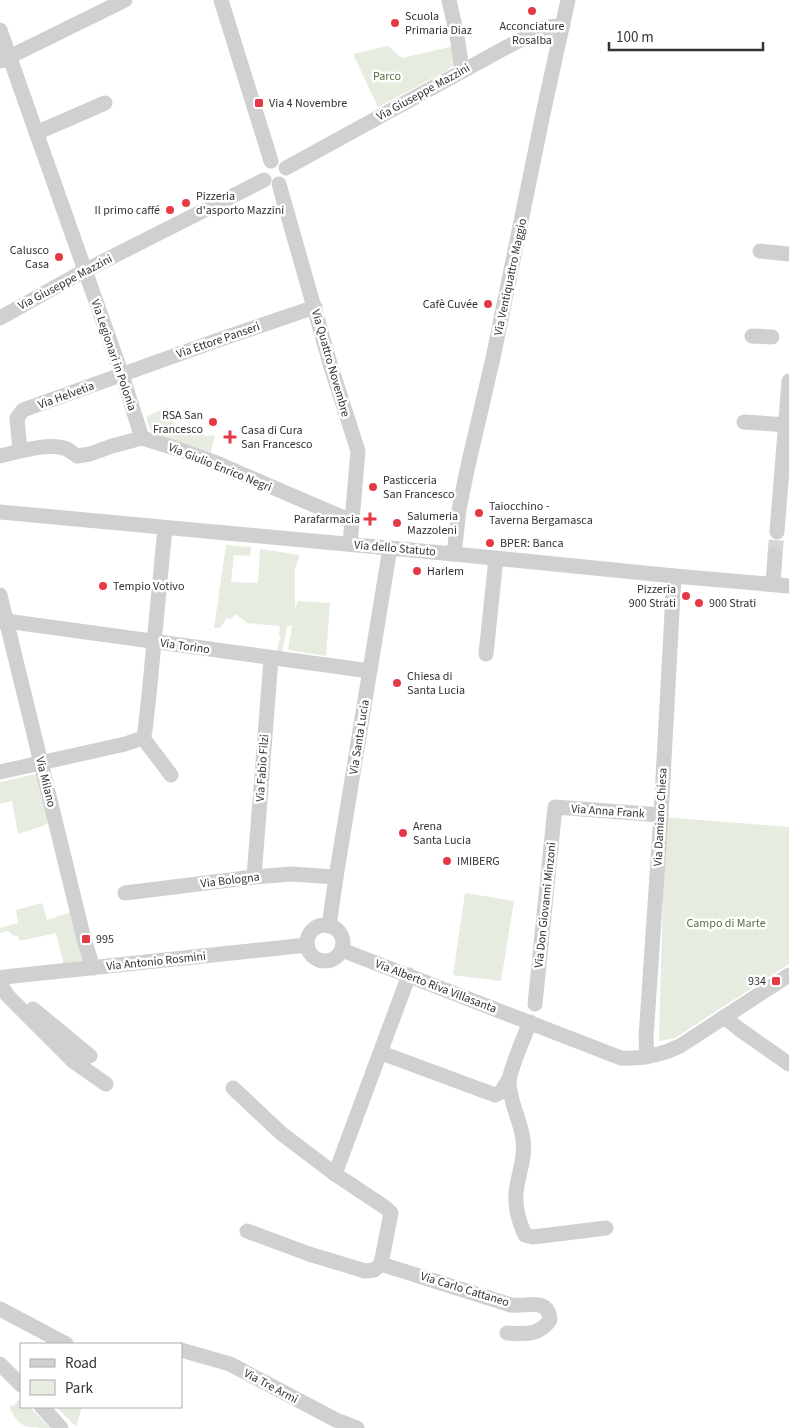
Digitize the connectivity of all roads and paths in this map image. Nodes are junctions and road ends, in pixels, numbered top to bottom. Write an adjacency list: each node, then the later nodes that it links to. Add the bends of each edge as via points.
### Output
1 (125, 0): 8 (street)
2 (221, 0): 13 (street)
3 (449, 0): 7 (street)
4 (568, 0): 5 (street, Via Ventiquattro Maggio)
5 (563, 25): 9 (street, Via Giuseppe Mazzini, via 544,28); 36 (street, Via Ventiquattro Maggio, via 467,470)
6 (0, 30): 8 (street, Via Legionari in Polonia)
7 (457, 36): 9 (street); 10 (street)
8 (5, 59): 12 (street, Via Legionari in Polonia)
9 (481, 60): 10 (street, Via Giuseppe Mazzini)
10 (462, 70): 14 (street, Via Giuseppe Mazzini)
11 (105, 103): 12 (street)
12 (36, 133): 18 (street, Via Legionari in Polonia)
13 (271, 161): 14 (street); 15 (street, via 263,168 262,174)
14 (286, 168): 15 (street, via 286,177)
15 (272, 182): 18 (street, Via Giuseppe Mazzini); 19 (street, Via Quattro Novembre)
16 (760, 251): 17 (street)
17 (789, 254)
18 (84, 271): 20 (street, Via Giuseppe Mazzini); 23 (street, Via Legionari in Polonia)
19 (315, 307): 23 (street, Via Ettore Panseri); 31 (street, Via Quattro Novembre, via 358,452)
20 (0, 318)
21 (752, 336): 22 (street)
22 (772, 337)
23 (122, 375): 27 (street, Via Legionari in Polonia); 28 (street, Via Helvetia, via 23,410 17,418)
24 (789, 381): 26 (street)
25 (744, 422): 26 (street)
26 (787, 425): 33 (street)
27 (142, 438): 28 (street, via 77,456 66,449 51,446); 31 (street, Via Giulio Enrico Negri, via 214,462)
28 (20, 451): 29 (street)
29 (0, 456)
30 (0, 512): 32 (street, Via dello Statuto)
31 (351, 521): 34 (street, Via Quattro Novembre)
32 (165, 528): 34 (street, Via dello Statuto); 44 (street)
33 (777, 532)
34 (350, 544): 35 (street, Via dello Statuto)
35 (390, 548): 36 (street, Via dello Statuto); 47 (street, Via Santa Lucia)
36 (454, 554): 38 (street, Via dello Statuto)
37 (775, 555): 40 (street)
38 (496, 558): 39 (street, Via dello Statuto); 45 (street)
39 (674, 576): 40 (street, Via dello Statuto); 53 (street, Via Damiano Chiesa)
40 (773, 584): 41 (street, Via dello Statuto)
41 (789, 586)
42 (0, 595): 43 (street, Via Milano)
43 (3, 622): 44 (street, Via Torino); 49 (street, Via Milano)
44 (154, 642): 46 (street, Via Torino); 48 (street)
45 (486, 654)
46 (271, 659): 47 (street, Via Torino); 54 (street, Via Fabio Filzi)
47 (370, 672): 55 (street, Via Santa Lucia)
48 (143, 738): 49 (street); 51 (street)
49 (41, 762): 50 (street); 60 (street, Via Milano)
50 (0, 772)
51 (171, 775)
52 (555, 807): 53 (street, Via Anna Frank); 64 (street, Via Don Giovanni Minzoni)
53 (660, 815): 69 (street, Via Damiano Chiesa)
54 (254, 877): 55 (street, Via Bologna, via 291,874); 56 (street, Via Bologna)
55 (336, 878): 57 (street, Via Santa Lucia)
56 (125, 893)
57 (329, 926): 58 (street, via 313,930); 59 (street, via 340,934)
58 (307, 945): 59 (street, via 312,956 324,961 336,958); 60 (street, Via Antonio Rosmini)
59 (342, 950): 61 (street, Via Alberto Riva Villasanta)
60 (93, 968): 63 (street, Via Antonio Rosmini)
61 (410, 975): 66 (street, Via Alberto Riva Villasanta); 74 (street)
62 (789, 975): 65 (street, Via Alberto Riva Villasanta)
63 (2, 982): 68 (street); 72 (street, via 8,996 73,1061)
64 (535, 1004)
65 (724, 1017): 69 (street, Via Alberto Riva Villasanta, via 680,1046); 70 (street)
66 (530, 1022): 69 (street, Via Alberto Riva Villasanta, via 622,1058); 71 (street)
67 (387, 1055): 71 (street, via 495,1095)
68 (90, 1056)
69 (647, 1057)
70 (789, 1064)
71 (509, 1080): 75 (street, via 513,1108 524,1143 516,1211 525,1234 533,1237)
72 (106, 1084)
73 (233, 1088): 74 (street, via 282,1134)
74 (335, 1174): 77 (street, via 390,1213)
75 (606, 1228)
76 (247, 1230): 77 (street, Via Carlo Cattaneo, via 365,1271 374,1270)
77 (381, 1264): 79 (street, Via Carlo Cattaneo, via 512,1304 540,1304 548,1308 550,1320 546,1327 534,1333)
78 (0, 1309): 80 (street)
79 (507, 1333)
80 (64, 1343)
81 (182, 1350): 86 (street, Via Tre Armi, via 230,1364)
82 (0, 1364): 83 (street)
83 (20, 1384)
84 (43, 1408): 85 (street)
85 (61, 1428)
86 (357, 1428)

